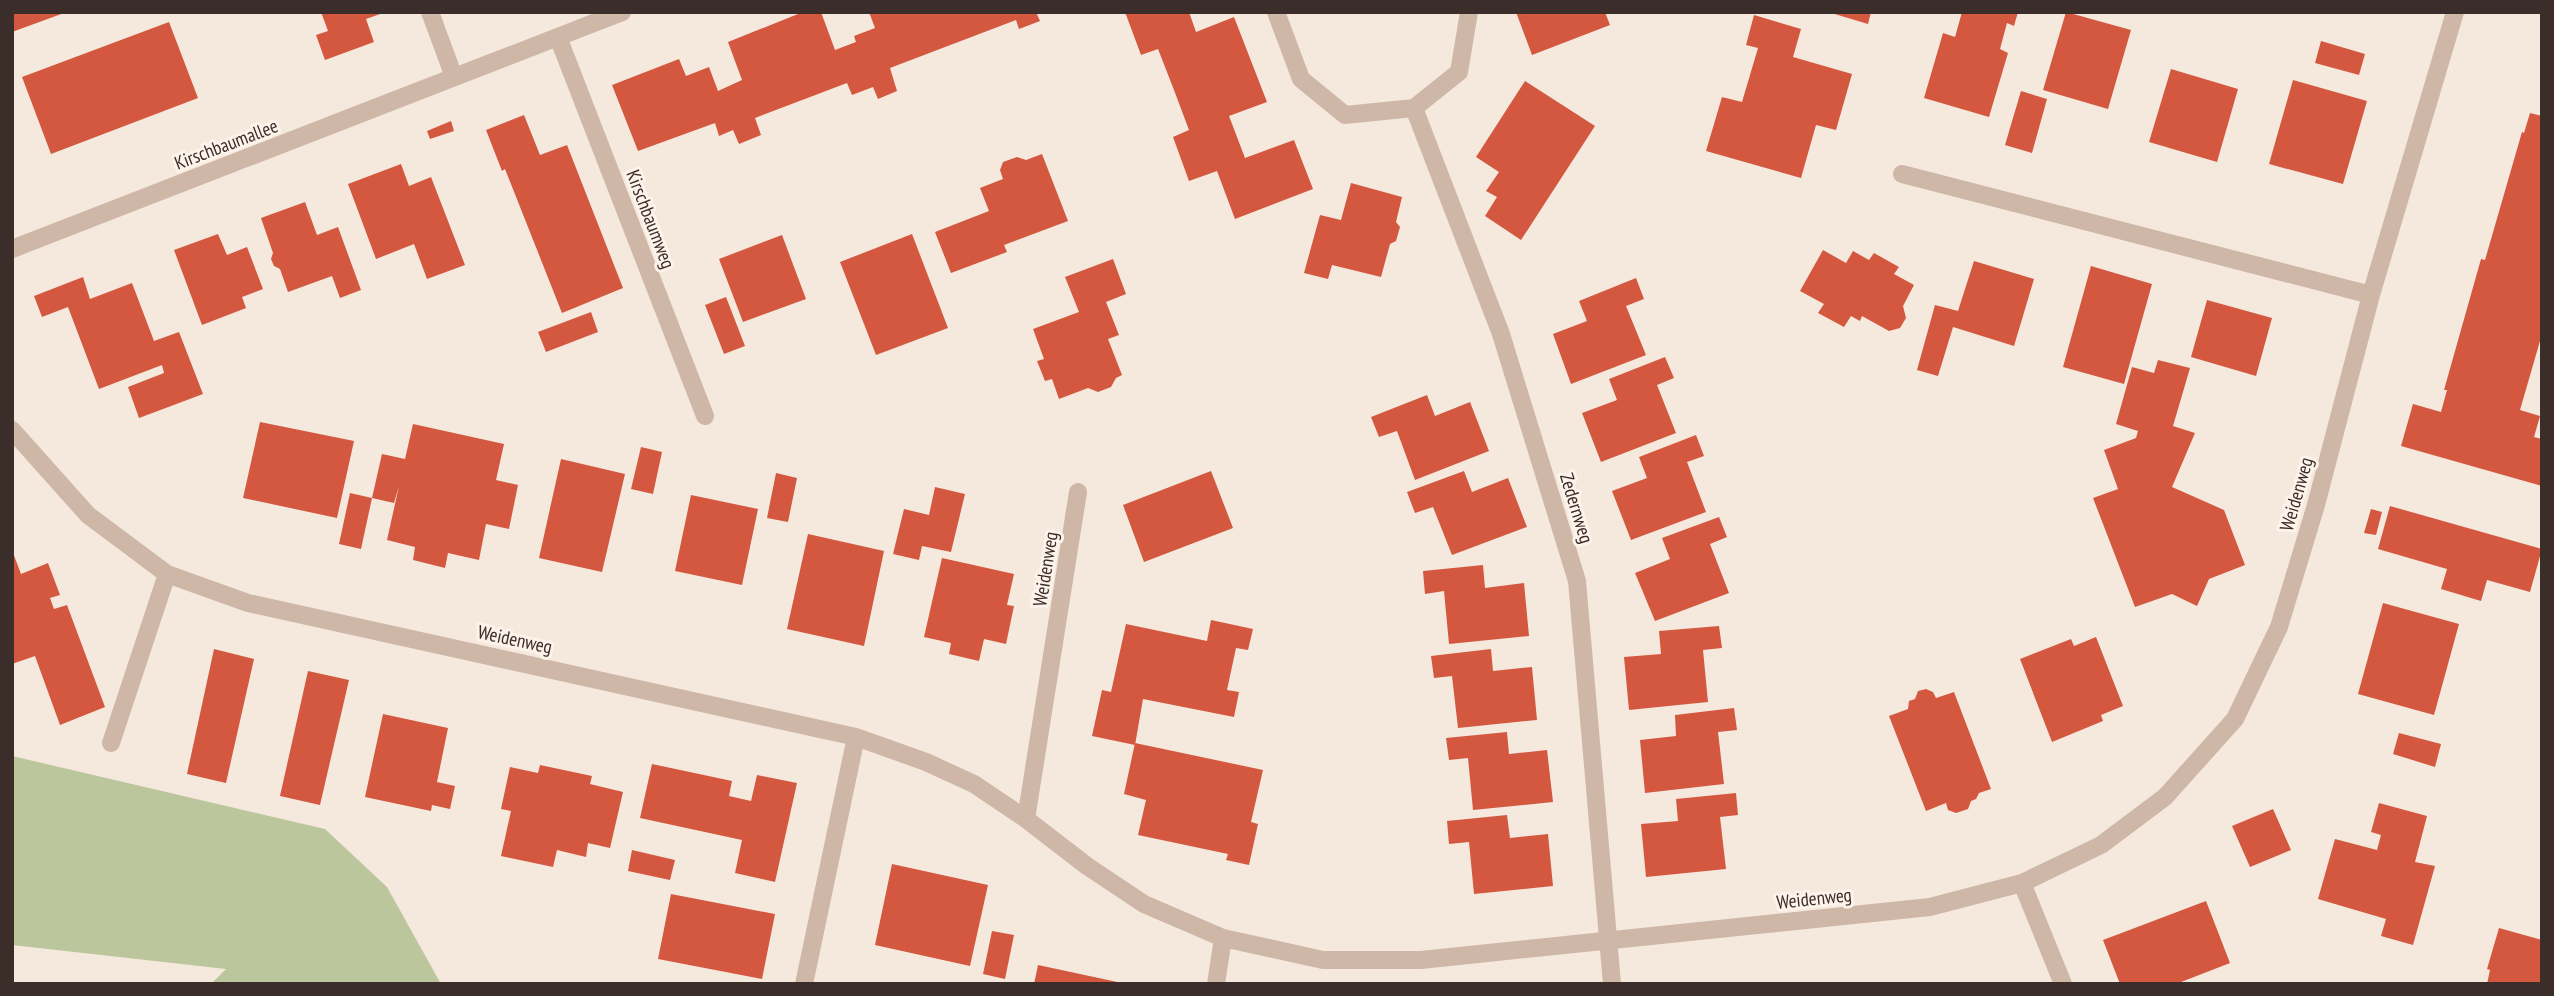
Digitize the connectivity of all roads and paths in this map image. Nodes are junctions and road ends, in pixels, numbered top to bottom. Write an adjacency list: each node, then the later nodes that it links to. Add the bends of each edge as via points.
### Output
1 (430, 12): 7 (street)
2 (622, 12): 6 (street, Kirschbaumallee)
3 (1276, 12): 8 (street, via 1301,79 1345,115)
4 (1469, 12): 8 (street, via 1459,72)
5 (2455, 12): 11 (street, Weidenweg)
6 (558, 37): 7 (street, Kirschbaumallee); 12 (street, Kirschbaumweg)
7 (454, 77): 10 (street, Kirschbaumallee)
8 (1414, 108): 21 (street, Zedernweg, via 1501,334 1577,581)
9 (1902, 174): 11 (street)
10 (12, 249)
11 (2371, 295): 19 (street, Weidenweg, via 2279,626 2235,719 2165,797 2102,845)
12 (705, 416)
13 (12, 430): 15 (street, Weidenweg, via 88,515)
14 (1078, 492): 18 (street, Weidenweg)
15 (167, 574): 16 (street, Weidenweg, via 248,603); 17 (street)
16 (856, 737): 18 (street, Weidenweg, via 974,784); 22 (street)
17 (111, 743)
18 (1026, 819): 20 (street, Weidenweg, via 1144,904)
19 (2022, 883): 21 (street, Weidenweg, via 1930,907); 25 (street)
20 (1223, 937): 21 (street, Weidenweg, via 1323,960 1422,960); 23 (street)
21 (1609, 941): 24 (street)
22 (804, 984)
23 (1216, 984)
24 (1612, 984)
25 (2063, 984)

